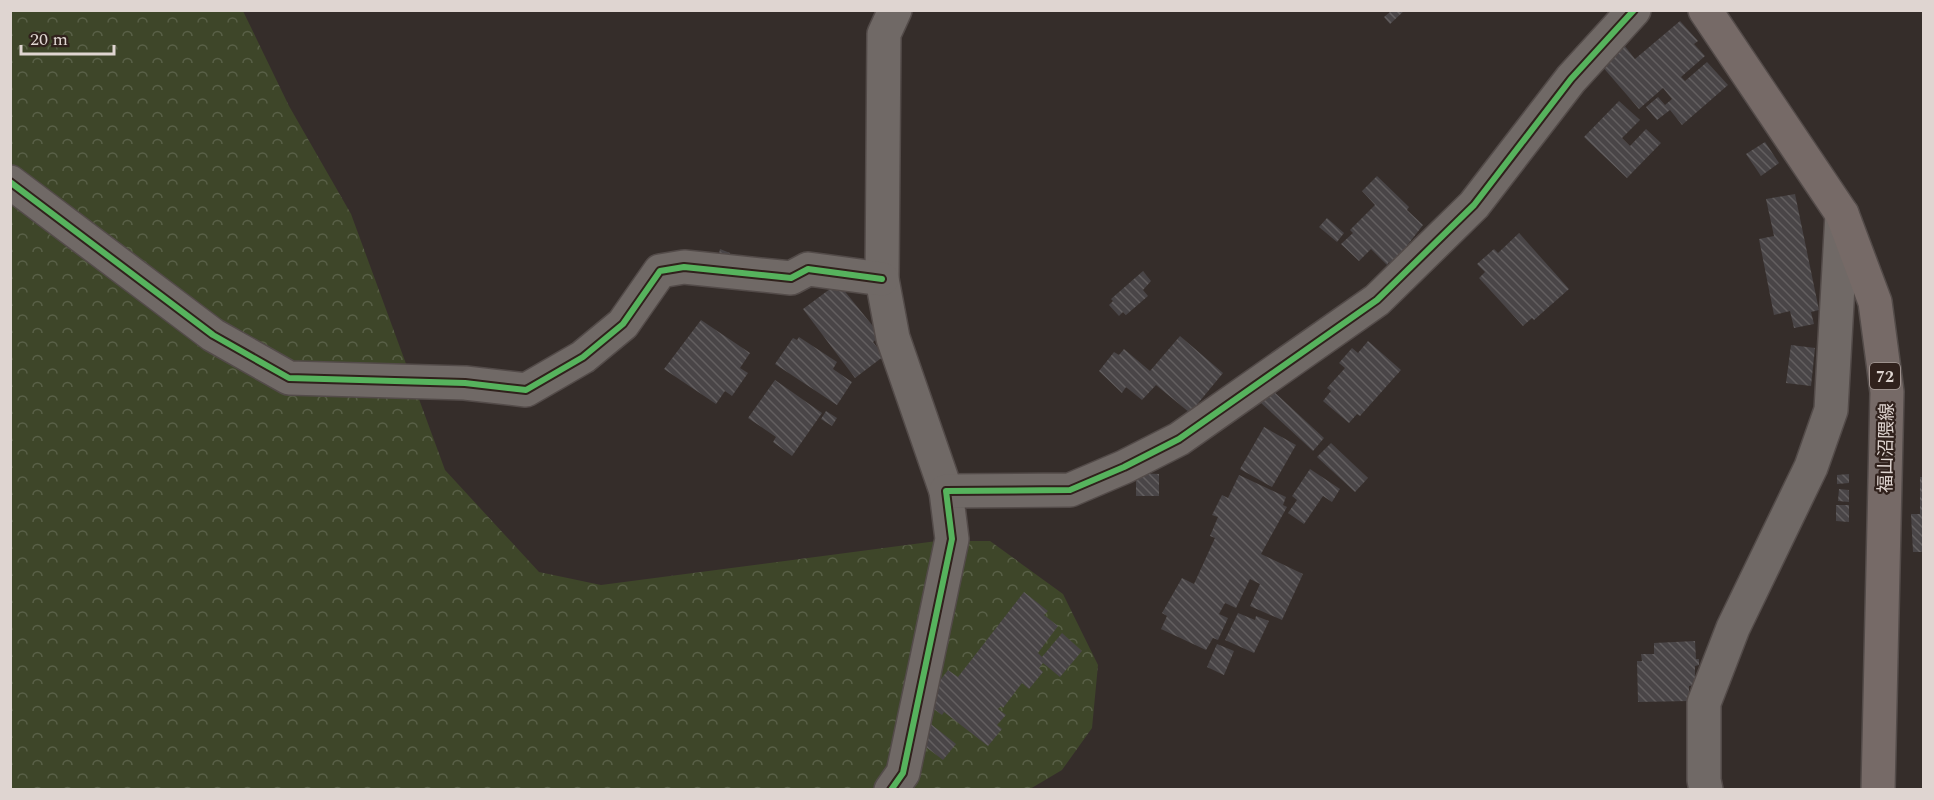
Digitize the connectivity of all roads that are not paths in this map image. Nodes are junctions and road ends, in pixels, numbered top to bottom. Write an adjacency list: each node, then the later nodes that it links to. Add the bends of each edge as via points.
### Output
1 (895, 10): 6 (street, via 884,34)
2 (1634, 10): 7 (street, via 1571,80 1474,205 1377,300 1179,439 1125,468 1070,490)
3 (1705, 10): 5 (main road, 福山沼隈線 / 72)
4 (10, 182): 6 (street, via 213,335 289,378 465,383 526,390 583,357 623,324 660,271 684,267 791,278 808,269)
5 (1842, 214): 9 (street, via 1831,410 1811,467 1733,628 1704,704); 10 (main road, 福山沼隈線 / 72, via 1875,302 1887,392)
6 (882, 279): 7 (street, via 893,338)
7 (946, 491): 8 (street, via 952,539 903,773)
8 (891, 789)
9 (1706, 789)
10 (1878, 789)

